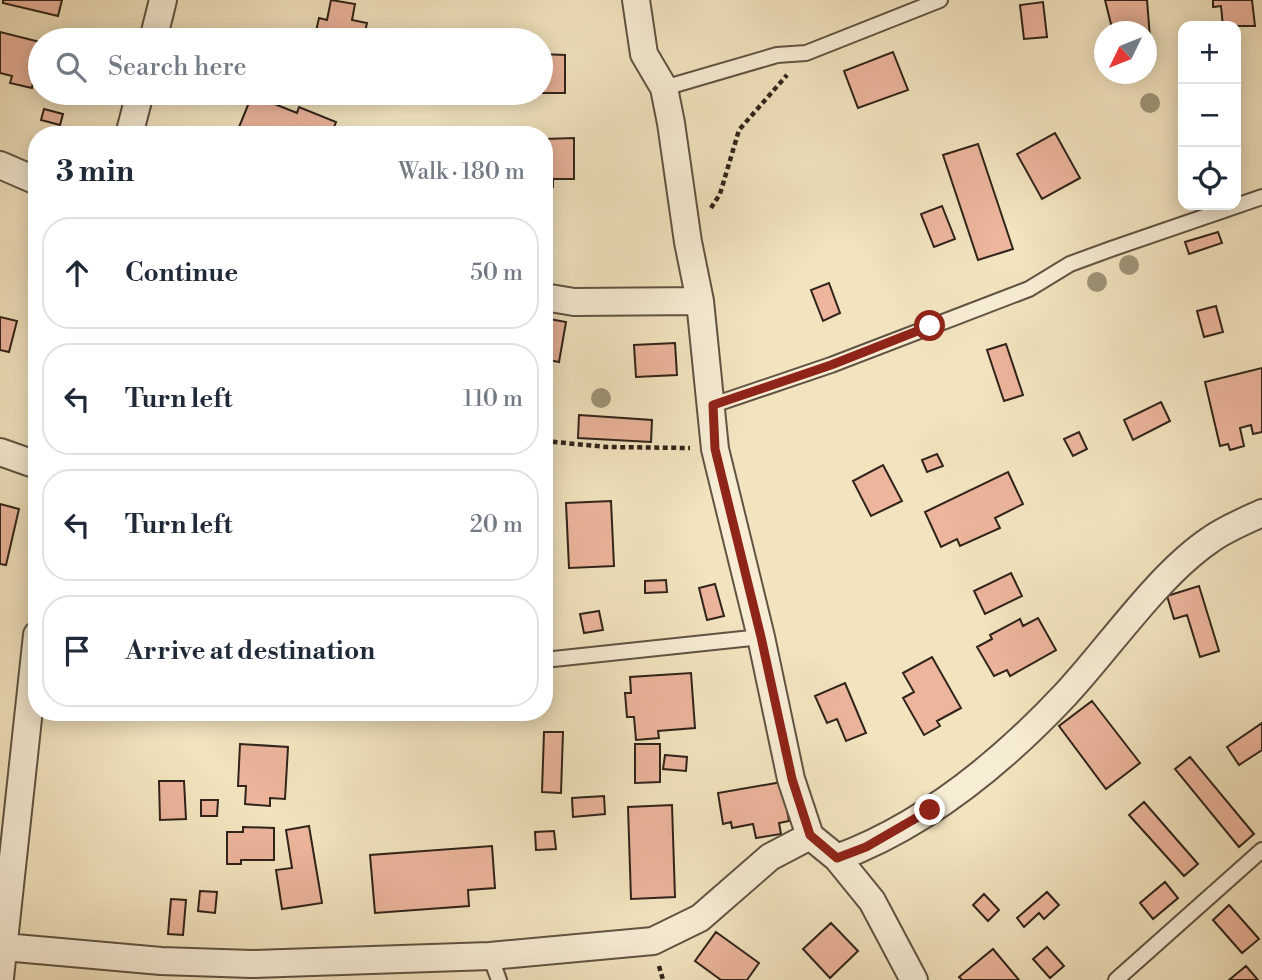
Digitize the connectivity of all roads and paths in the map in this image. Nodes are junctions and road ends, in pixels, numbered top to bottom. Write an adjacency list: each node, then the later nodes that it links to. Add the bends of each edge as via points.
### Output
1 (163, 0): 4 (street)
2 (636, 0): 6 (street, via 644,54)
3 (940, 0): 5 (lane)
4 (156, 28)
5 (806, 53): 6 (lane, via 777,55); 12 (path, via 739,130 720,194)
6 (664, 88): 12 (street)
7 (136, 105): 8 (street)
8 (131, 126)
9 (0, 165): 10 (street)
10 (28, 177)
11 (1262, 197): 15 (lane, via 1111,248 1070,264 1029,289)
12 (688, 242): 14 (street)
13 (553, 298): 14 (street)
14 (700, 301): 15 (street)
15 (713, 405): 17 (street)
16 (553, 442): 17 (path)
17 (715, 449): 21 (street)
18 (0, 452): 19 (street)
19 (28, 462)
20 (1262, 513): 27 (street, via 1210,539 1066,694 982,773 894,831)
21 (761, 637): 22 (lane); 25 (street, via 787,760)
22 (553, 659)
23 (28, 692): 24 (street)
24 (11, 762): 28 (street)
25 (810, 835): 27 (street); 29 (street, via 770,857 700,918 653,941)
26 (1262, 850): 31 (lane)
27 (837, 858): 30 (street, via 872,901)
28 (1, 963): 29 (street, via 161,961)
29 (495, 968)
30 (914, 980)
31 (1116, 980)

